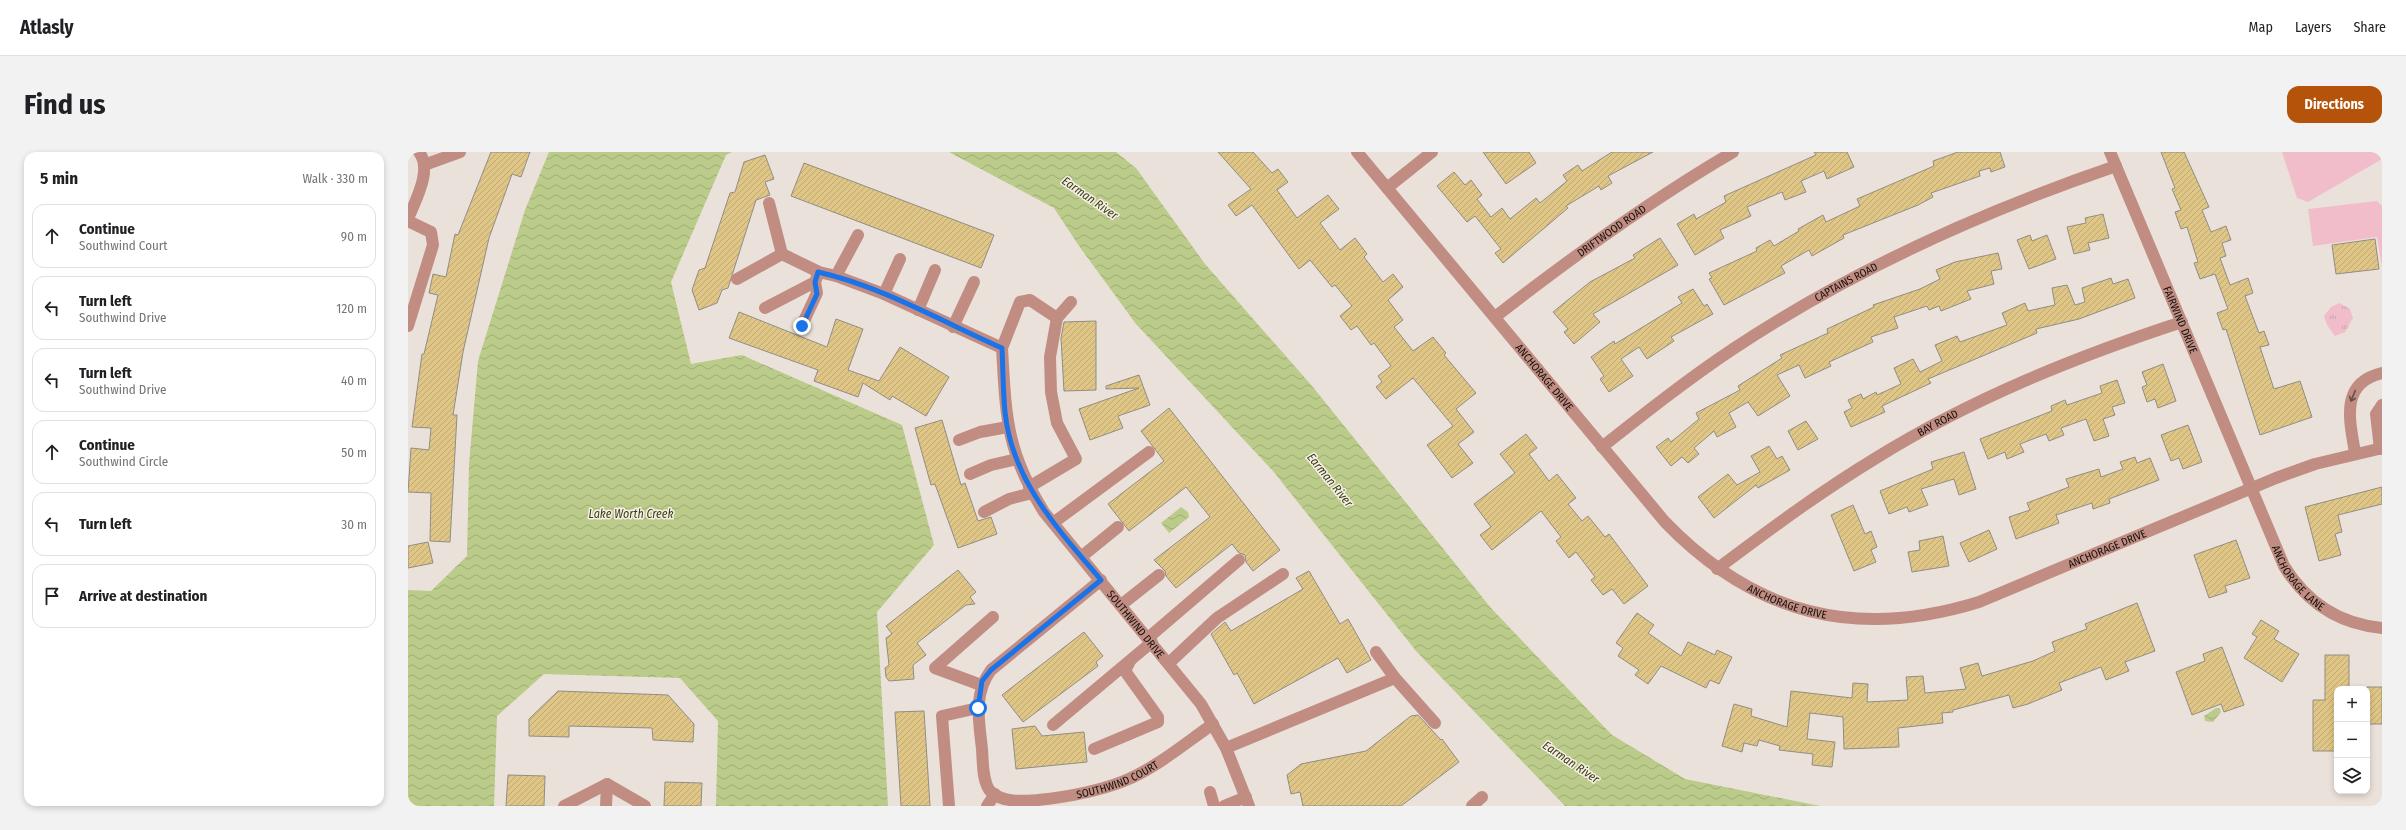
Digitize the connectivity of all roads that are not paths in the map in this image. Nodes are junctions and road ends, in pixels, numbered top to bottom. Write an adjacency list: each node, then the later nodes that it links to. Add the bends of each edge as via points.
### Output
1 (460, 152): 6 (street)
2 (1358, 152): 8 (street, ANCHORAGE DRIVE)
3 (1432, 152): 8 (street)
4 (1733, 152): 23 (street, DRIFTWOOD ROAD, via 1632,215 1570,258)
5 (2110, 152): 7 (street, FAIRWIND DRIVE)
6 (421, 157): 10 (street, via 424,176)
7 (2116, 166): 25 (street, FAIRWIND DRIVE); 34 (street, CAPTAINS ROAD, via 1983,215 1855,276 1733,349)
8 (1387, 188): 23 (street, ANCHORAGE DRIVE)
9 (769, 202): 12 (street)
10 (408, 220): 26 (street, via 431,232 433,245)
11 (858, 235): 15 (street)
12 (782, 254): 16 (street); 17 (street)
13 (900, 259): 19 (street)
14 (935, 270): 22 (street)
15 (836, 276): 16 (street); 19 (street)
16 (817, 277): 21 (street); 27 (street, via 817,294)
17 (737, 279)
18 (974, 282): 28 (street)
19 (884, 294): 22 (street)
20 (1072, 302): 24 (street)
21 (765, 308)
22 (918, 310): 28 (street)
23 (1495, 317): 34 (street, ANCHORAGE DRIVE)
24 (1056, 318): 29 (street, via 1030,300 1020,302); 41 (street, via 1050,357 1051,392 1056,423 1076,458)
25 (2182, 322): 40 (street, FAIRWIND DRIVE); 47 (street, BAY ROAD, via 2056,367 1935,424 1876,457 1820,493)
26 (408, 326)
27 (802, 326)
28 (953, 327): 29 (street)
29 (1002, 348): 32 (street, SOUTHWIND DRIVE)
30 (2382, 374): 37 (street, one-way to 37, via 2374,375 2357,386 2350,399 2350,422)
31 (2382, 405): 35 (street, via 2376,414)
32 (1008, 427): 33 (street, via 980,432); 38 (street, SOUTHWIND DRIVE)
33 (959, 440)
34 (1602, 447): 47 (street, ANCHORAGE DRIVE, via 1665,522 1689,547)
35 (2381, 448): 37 (street, ANCHORAGE DRIVE)
36 (1149, 452): 43 (street)
37 (2355, 453): 40 (street, ANCHORAGE DRIVE, via 2315,464)
38 (1017, 460): 39 (street, via 991,465); 41 (street, SOUTHWIND DRIVE)
39 (970, 474)
40 (2251, 488): 47 (street, ANCHORAGE DRIVE, via 1979,602 1924,617 1878,620 1821,614 1788,605 1756,592); 53 (street, ANCHORAGE LANE, via 2284,566 2301,590 2324,609 2341,618)
41 (1030, 490): 42 (street); 43 (street, SOUTHWIND DRIVE)
42 (984, 512)
43 (1053, 522): 45 (street, SOUTHWIND DRIVE)
44 (1118, 527): 45 (street)
45 (1081, 557): 50 (street, SOUTHWIND DRIVE)
46 (1239, 560): 54 (street)
47 (1718, 569)
48 (1283, 574): 57 (street, via 1218,618)
49 (1159, 575): 51 (street)
50 (1101, 580): 51 (street, SOUTHWIND DRIVE); 59 (street, via 991,670)
51 (1122, 606): 54 (street, SOUTHWIND DRIVE)
52 (993, 618): 59 (street, via 935,668)
53 (2382, 628)
54 (1150, 640): 56 (street); 57 (street, SOUTHWIND DRIVE)
55 (1376, 652): 58 (street)
56 (1130, 660): 63 (street); 65 (street, via 1125,671 1158,717 1158,722)
57 (1169, 663): 62 (street, SOUTHWIND DRIVE)
58 (1395, 678): 61 (street); 64 (street)
59 (981, 685): 60 (street)
60 (978, 708): 68 (street, via 985,780 991,792); 75 (street, via 942,716)
61 (1435, 723)
62 (1213, 724): 64 (street, SOUTHWIND DRIVE); 71 (street, SOUTHWIND COURT, via 1146,770 1124,781)
63 (1053, 725)
64 (1226, 748): 70 (street, SOUTHWIND DRIVE)
65 (1094, 749)
66 (606, 784): 72 (street); 73 (street); 74 (street)
67 (1210, 792): 77 (street)
68 (995, 794): 71 (street, SOUTHWIND COURT, via 1003,798); 76 (street)
69 (1482, 797): 79 (street)
70 (1248, 801): 78 (street)
71 (1046, 802)
72 (564, 806)
73 (606, 806)
74 (645, 806)
75 (949, 806)
76 (987, 806)
77 (1214, 806)
78 (1224, 806)
79 (1472, 806)

